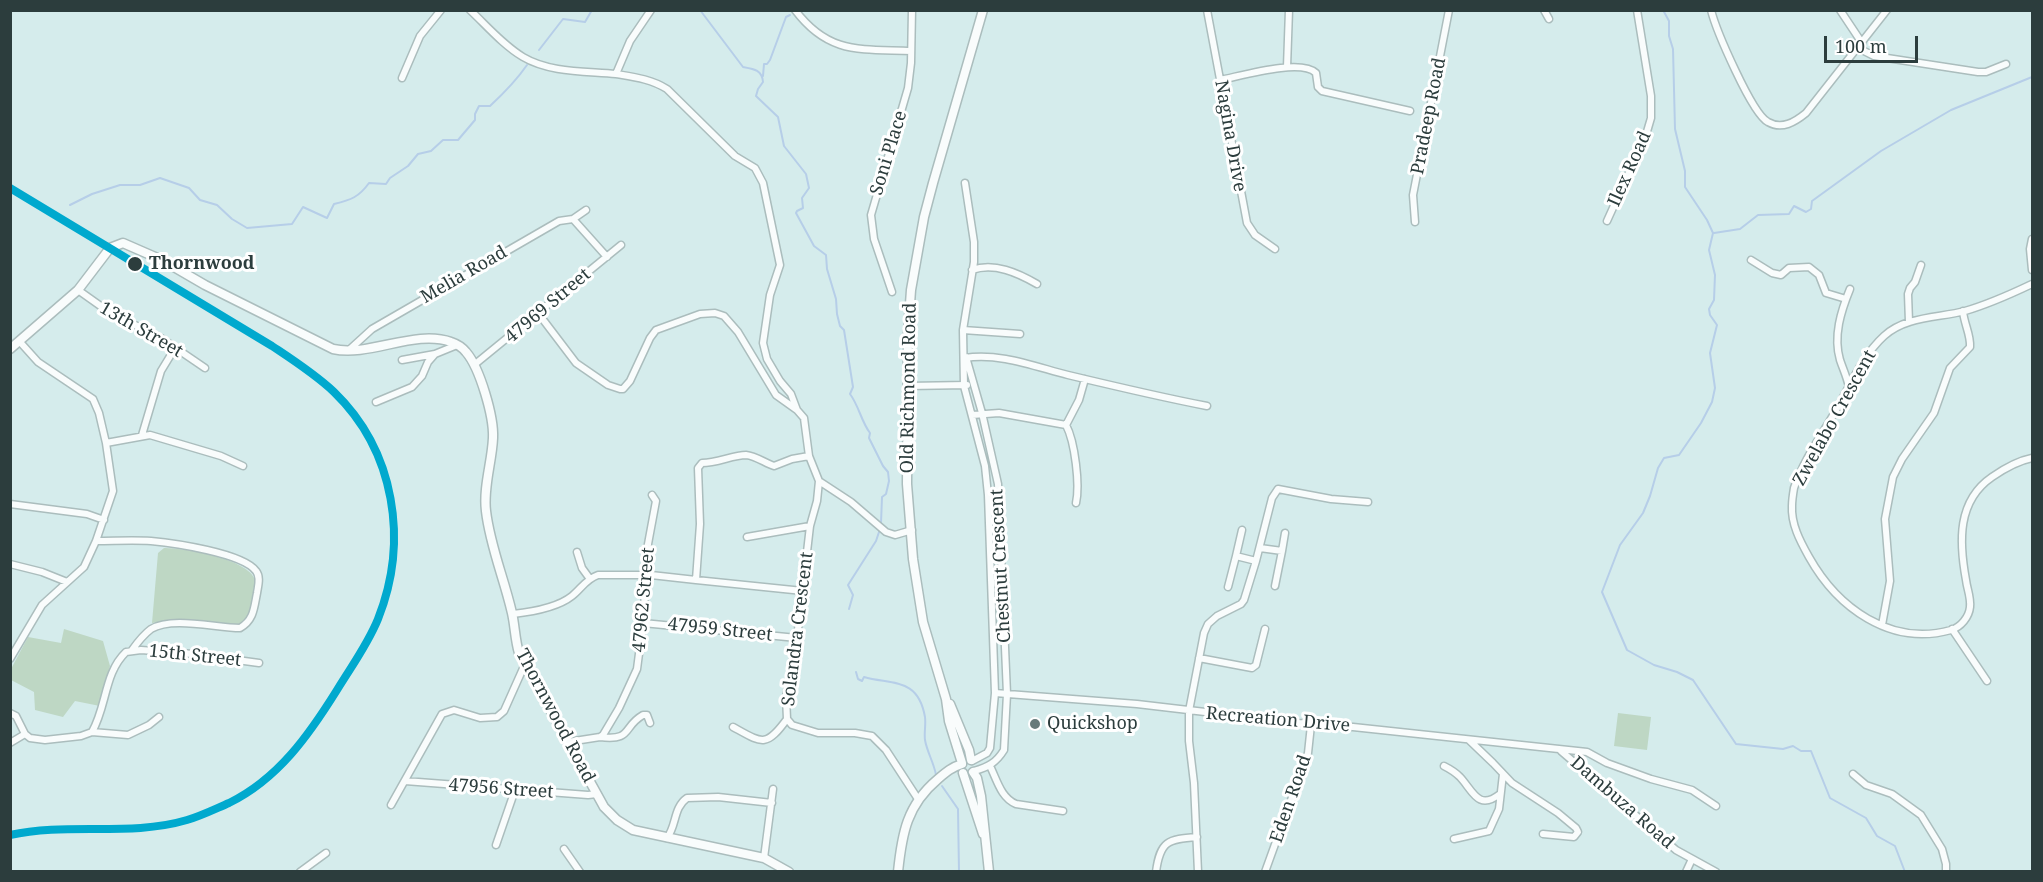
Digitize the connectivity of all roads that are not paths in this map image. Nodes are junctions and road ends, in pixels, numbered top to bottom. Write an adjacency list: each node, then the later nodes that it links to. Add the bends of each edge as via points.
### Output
1 (441, 10): 21 (street, via 420,36)
2 (470, 10): 20 (street, via 513,50 537,64)
3 (651, 10): 20 (street, via 630,42)
4 (795, 10): 17 (street, via 822,37 845,48)
5 (912, 10): 17 (street, Soni Place)
6 (983, 10): 60 (street, Old Richmond Road, via 924,217 911,291)
7 (1207, 10): 22 (street, Nagina Drive)
8 (1289, 10): 19 (street)
9 (1449, 10): 28 (street, Pradeep Road, via 1413,195)
10 (1544, 10): 15 (street)
11 (1637, 10): 27 (street, Ilex Road, via 1652,118)
12 (1711, 10): 16 (street, via 1756,111 1767,122 1784,125 1798,120)
13 (1840, 10): 16 (street)
14 (1887, 10): 16 (street)
15 (1549, 19)
16 (1860, 45): 18 (street, via 1874,56 1978,72)
17 (911, 51): 41 (street, Soni Place, via 908,88 871,215 874,239)
18 (2006, 64)
19 (1287, 67): 22 (street); 23 (street, via 1314,70 1322,91)
20 (616, 74): 65 (street, via 662,86 735,156 755,168 762,183 780,265 771,290 763,343 770,366 791,394)
21 (402, 78)
22 (1220, 80): 31 (street, Nagina Drive, via 1247,223 1255,235)
23 (1410, 111)
24 (965, 183): 35 (street, Chestnut Crescent, via 974,242)
25 (586, 210): 26 (street, Melia Road)
26 (573, 219): 32 (street); 52 (street, Melia Road, via 559,220 457,278 372,329)
27 (1607, 221)
28 (1415, 222)
29 (2032, 239): 36 (street)
30 (621, 245): 32 (street, 47969 Street)
31 (1275, 249)
32 (607, 257): 44 (street, 47969 Street)
33 (1752, 260): 42 (street, via 1781,275 1789,268 1809,267 1819,275 1826,293)
34 (1921, 265): 45 (street, via 1908,294)
35 (972, 270): 37 (street, via 1008,270); 46 (street, Chestnut Crescent)
36 (2032, 270)
37 (1037, 284)
38 (2032, 284): 43 (street, Zwelabo Crescent)
39 (1850, 289): 42 (street)
40 (78, 290): 48 (street); 50 (street, 13th Street); 52 (street, via 110,248 123,243 333,349)
41 (892, 292)
42 (1846, 299): 62 (street, via 1840,315 1838,343)
43 (1963, 311): 45 (street, Zwelabo Crescent); 101 (street, via 1970,347 1950,368 1934,413 1893,477 1885,519 1890,580)
44 (538, 313): 56 (street, 47969 Street); 65 (street, via 576,363 615,389 623,389 630,381 656,330 700,314 715,313 738,332 776,395)
45 (1909, 322): 62 (street, Zwelabo Crescent, via 1891,330 1874,347)
46 (963, 330): 47 (street); 54 (street, Chestnut Crescent)
47 (1020, 334)
48 (20, 342): 51 (street); 70 (street, via 38,362 93,399)
49 (458, 345): 52 (street, via 428,339); 53 (street); 56 (street, Thornwood Road)
50 (175, 348): 57 (street, 13th Street); 69 (street, via 161,371)
51 (10, 350)
52 (348, 350)
53 (435, 354): 55 (street); 63 (street, via 412,387)
54 (965, 358): 58 (street, via 986,356); 59 (street, Chestnut Crescent); 61 (street, Chestnut Crescent)
55 (402, 360)
56 (474, 365): 99 (street, Thornwood Road, via 493,437 485,509 495,559)
57 (205, 368)
58 (1085, 379): 64 (street); 68 (street)
59 (974, 385): 61 (street); 66 (street, Chestnut Crescent)
60 (908, 386): 61 (street); 81 (street, Old Richmond Road, via 907,484)
61 (964, 386): 67 (street, Chestnut Crescent)
62 (1849, 388): 101 (street, Zwelabo Crescent, via 1806,462 1791,508 1799,538 1833,591 1852,610)
63 (376, 402)
64 (1207, 406)
65 (797, 410): 71 (street, via 806,423)
66 (982, 413): 67 (street); 68 (street); 112 (street, Chestnut Crescent, via 998,484)
67 (972, 415): 111 (street, Chestnut Crescent, via 985,466 990,517)
68 (1066, 425): 77 (street, via 1076,468)
69 (142, 435): 70 (street); 73 (street, via 221,456)
70 (106, 443): 79 (street, via 113,491)
71 (809, 456): 74 (street); 94 (street, via 774,465 744,455 700,464)
72 (2032, 458): 103 (street, via 2008,466 1981,484 1967,507 1961,548 1970,607 1962,624)
73 (243, 466)
74 (819, 480): 80 (street, Solandra Crescent); 81 (street, via 890,534)
75 (652, 495): 92 (street, 47962 Street, via 656,501)
76 (1368, 502): 86 (street, via 1278,489 1272,498)
77 (1076, 503)
78 (10, 504): 79 (street, via 87,514)
79 (104, 520): 85 (street)
80 (810, 526): 84 (street); 98 (street, Solandra Crescent)
81 (912, 530): 129 (street, Old Richmond Road, via 923,622 946,699 952,707)
82 (1242, 530): 89 (street)
83 (1285, 533): 87 (street)
84 (747, 537)
85 (96, 542): 95 (street, via 84,567); 105 (street, via 151,542 207,550 240,560 258,575 253,614 240,628 159,626 142,637)
86 (1260, 548): 87 (street); 90 (street)
87 (1282, 551): 96 (street)
88 (577, 552): 93 (street)
89 (1236, 556): 90 (street); 97 (street)
90 (1256, 561): 106 (street, via 1244,600 1208,624)
91 (10, 564): 95 (street)
92 (646, 575): 93 (street, via 610,574); 94 (street); 100 (street, 47962 Street)
93 (590, 579): 99 (street, via 564,601)
94 (696, 580): 98 (street)
95 (67, 582): 107 (street, via 36,614)
96 (1275, 586)
97 (1228, 587)
98 (803, 591): 104 (street, Solandra Crescent)
99 (513, 614): 109 (street, Thornwood Road, via 515,640)
100 (644, 623): 104 (street, 47959 Street); 122 (street, 47962 Street, via 637,669)
101 (1882, 625): 103 (street, Zwelabo Crescent, via 1920,633)
102 (1265, 629): 106 (street, via 1252,668)
103 (1952, 629): 110 (street)
104 (797, 638): 116 (street, Solandra Crescent, via 786,697)
105 (132, 650): 108 (street, 15th Street); 120 (street, via 113,666 99,720)
106 (1199, 658): 113 (street)
107 (10, 659)
108 (259, 663)
109 (525, 664): 124 (street, Thornwood Road); 132 (street, via 504,711 497,717 480,718 454,710 442,714)
110 (1987, 681)
111 (995, 693): 112 (street, Recreation Drive); 129 (street, Chestnut Crescent, via 990,748)
112 (1008, 694): 113 (street, Recreation Drive); 128 (street, Chestnut Crescent, via 1004,750)
113 (1189, 711): 118 (street, Recreation Drive); 143 (street)
114 (10, 713): 121 (street, via 20,721)
115 (159, 717): 120 (street, via 128,735)
116 (787, 719): 119 (street, via 765,740 754,739); 137 (street, Solandra Crescent, via 792,725 818,733 872,736 886,750)
117 (650, 723): 122 (street, via 643,714 623,736)
118 (1311, 725): 123 (street, Recreation Drive); 158 (street, Eden Road, via 1308,753)
119 (733, 727)
120 (92, 732): 121 (street, via 45,740)
121 (26, 734): 125 (street)
122 (600, 737): 124 (street)
123 (1468, 740): 126 (street, Recreation Drive); 130 (street)
124 (568, 742): 135 (street, Thornwood Road)
125 (10, 743)
126 (1560, 751): 140 (street, Recreation Drive, via 1587,752 1642,776 1692,790); 150 (street, Dambuza Road, via 1676,850)
127 (1444, 765): 136 (street, via 1481,800 1493,800)
128 (990, 766): 129 (street); 141 (street, via 1010,801)
129 (967, 767): 137 (street, via 946,772); 155 (street, Old Richmond Road, via 977,778 981,796)
130 (1503, 774): 136 (street); 142 (street, via 1578,832 1574,837)
131 (1853, 774): 161 (street, via 1866,785 1892,794 1921,815 1942,849)
132 (405, 781): 134 (street, 47956 Street); 139 (street)
133 (773, 789): 138 (street)
134 (515, 790): 135 (street, 47956 Street); 146 (street)
135 (597, 794): 144 (street, Thornwood Road, via 611,815 624,825)
136 (1500, 794): 145 (street, via 1489,831)
137 (918, 799): 154 (street, via 902,835)
138 (772, 803): 144 (street, via 687,798 678,807); 149 (street)
139 (390, 805)
140 (1716, 806)
141 (1063, 811)
142 (1543, 834)
143 (1197, 837): 156 (street, via 1168,841 1161,850); 157 (street)
144 (667, 838): 149 (street, Thornwood Road)
145 (1454, 838)
146 (496, 845)
147 (564, 849): 152 (street)
148 (326, 853): 151 (street)
149 (764, 858): 153 (street, Thornwood Road)
150 (1692, 859): 159 (street); 160 (street, Dambuza Road)
151 (305, 870)
152 (580, 872)
153 (789, 872)
154 (898, 872)
155 (989, 872)
156 (1156, 872)
157 (1198, 872)
158 (1264, 872)
159 (1686, 872)
160 (1716, 872)
161 (1946, 872)

